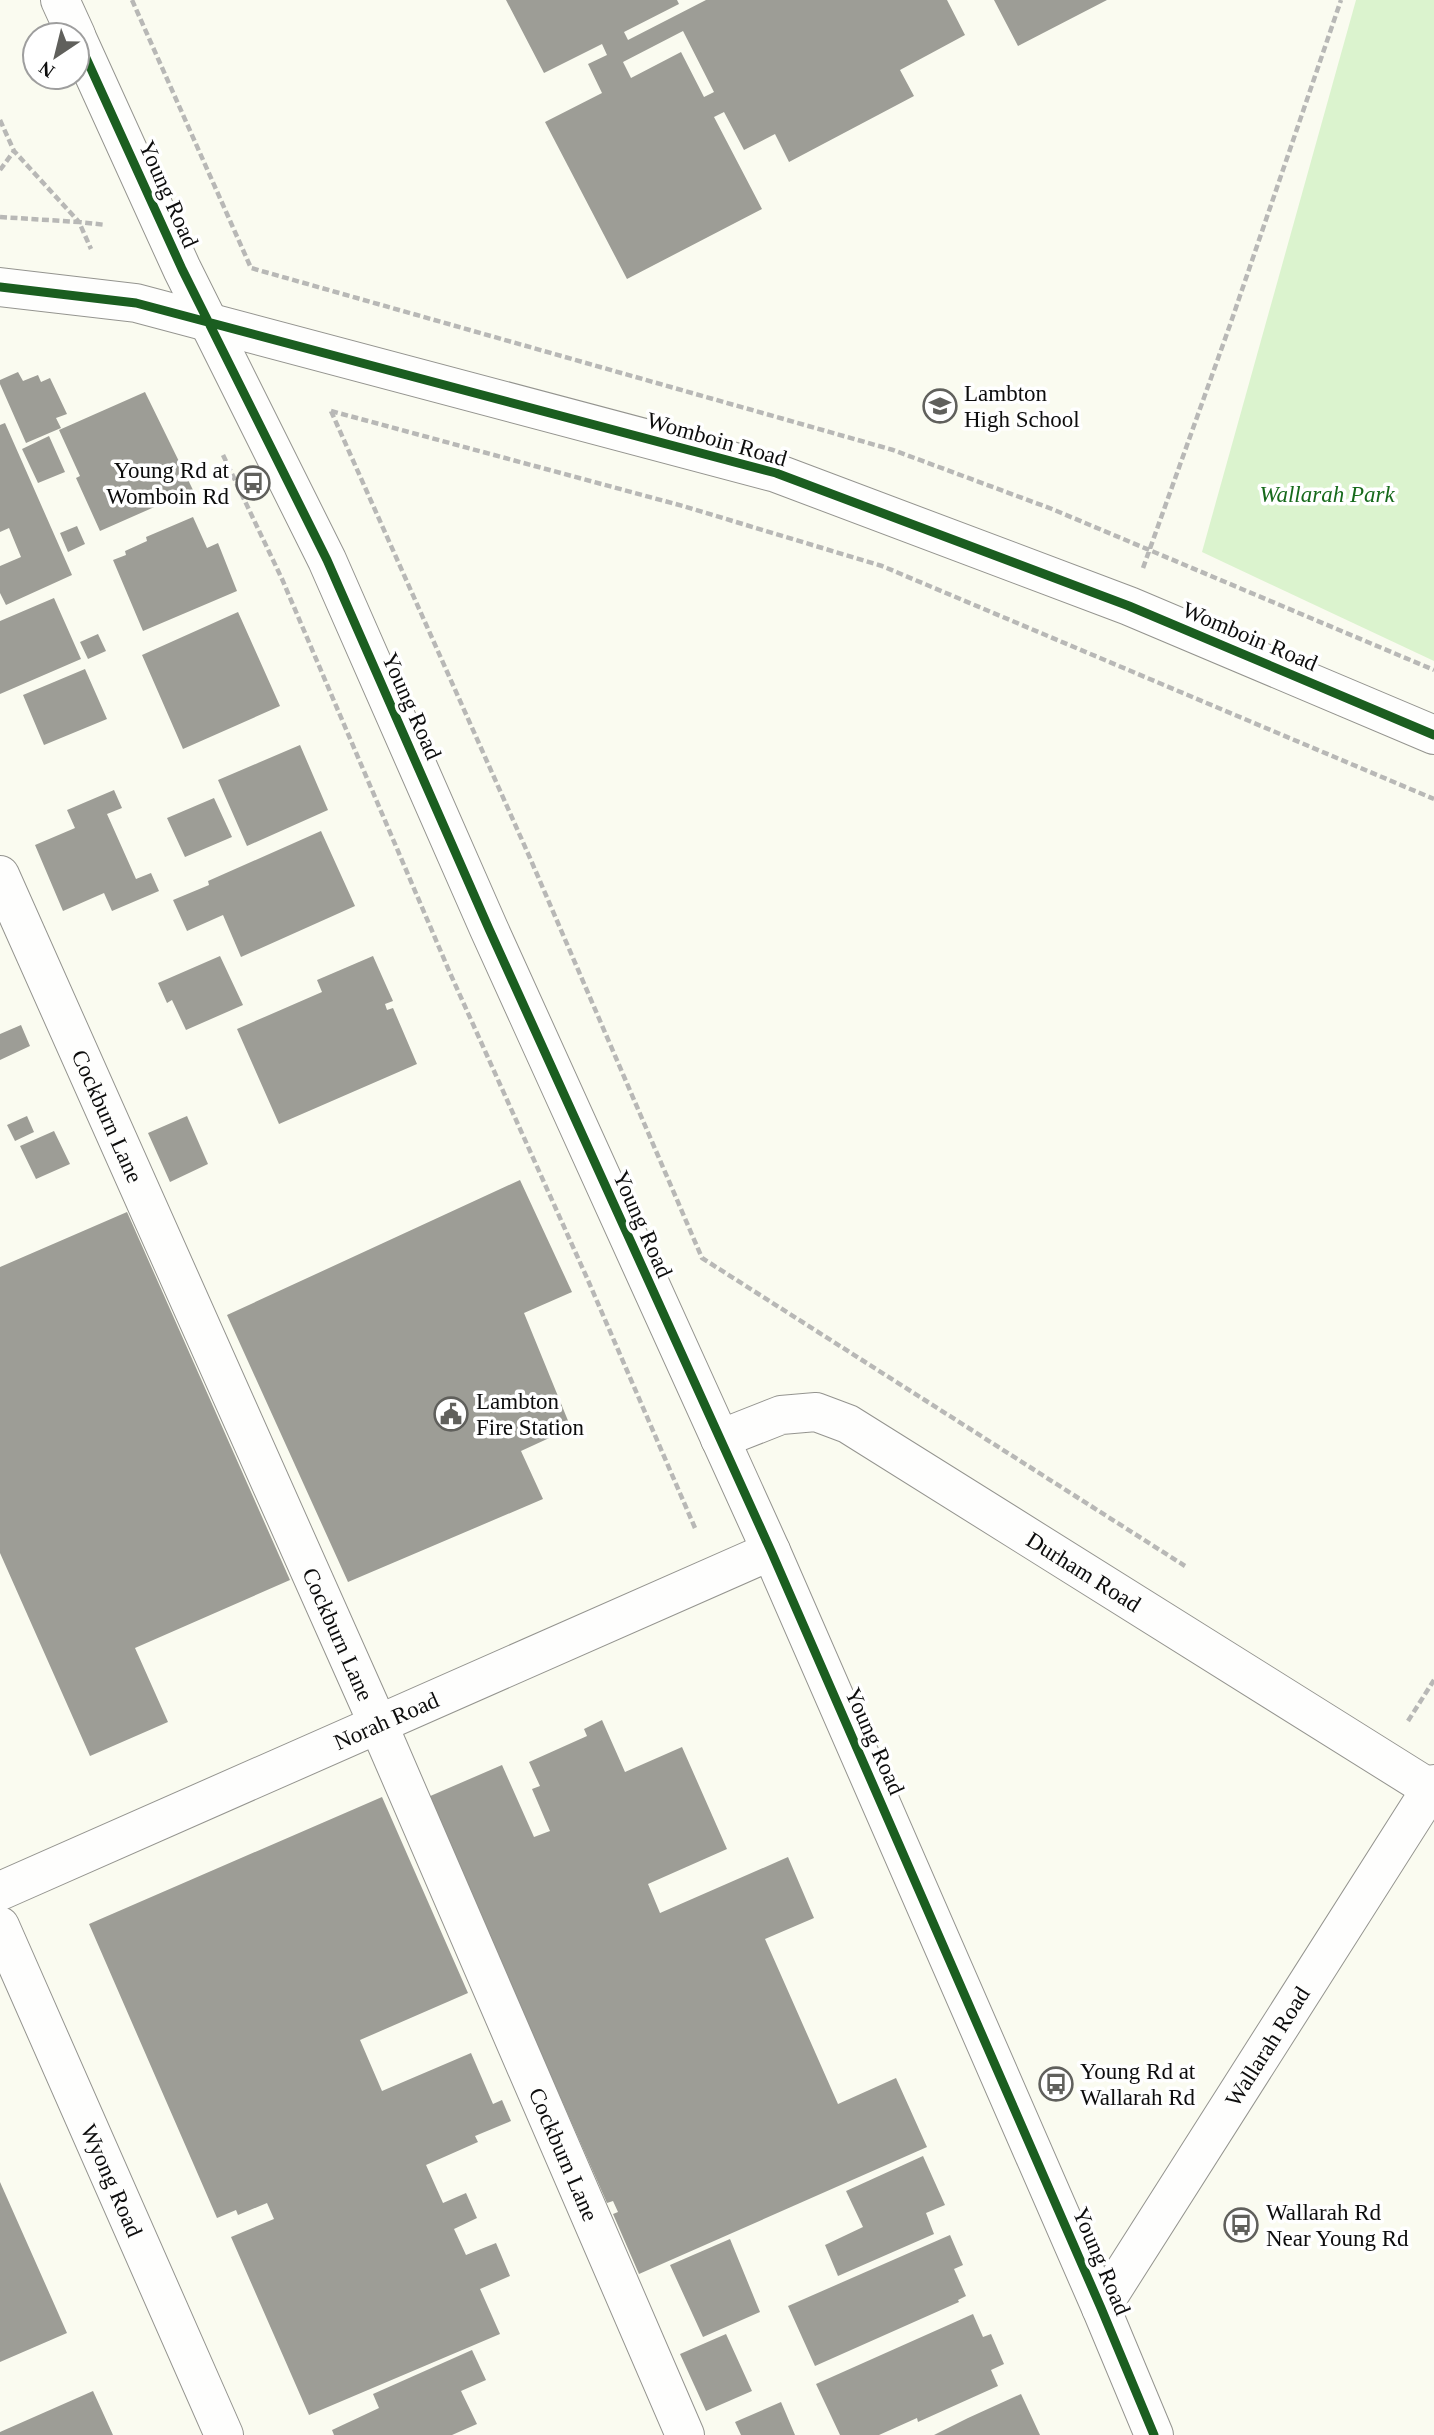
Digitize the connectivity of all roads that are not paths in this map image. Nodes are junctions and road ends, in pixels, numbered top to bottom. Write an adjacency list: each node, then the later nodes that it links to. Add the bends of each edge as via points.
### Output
1 (60, 0): 2 (street, Young Road)
2 (69, 21)
3 (91, 69): 5 (street, Young Road)
4 (0, 288): 5 (street, Womboin Road, via 136,303)
5 (209, 324): 6 (street, Womboin Road, via 776,474 1129,606); 8 (street, Young Road, via 327,560)
6 (1434, 735)
7 (0, 875): 10 (street, Cockburn Lane)
8 (720, 1439): 9 (street, Young Road); 11 (street, Durham Road, via 781,1415 816,1412 848,1424)
9 (771, 1551): 10 (street, Norah Road); 14 (street, Young Road)
10 (378, 1724): 12 (street, Norah Road); 16 (street, Cockburn Lane)
11 (1433, 1788): 14 (street, Wallarah Road)
12 (0, 1891)
13 (0, 1926): 15 (street, Wyong Road)
14 (1101, 2308): 17 (street, Young Road)
15 (224, 2435)
16 (685, 2435)
17 (1154, 2435)

